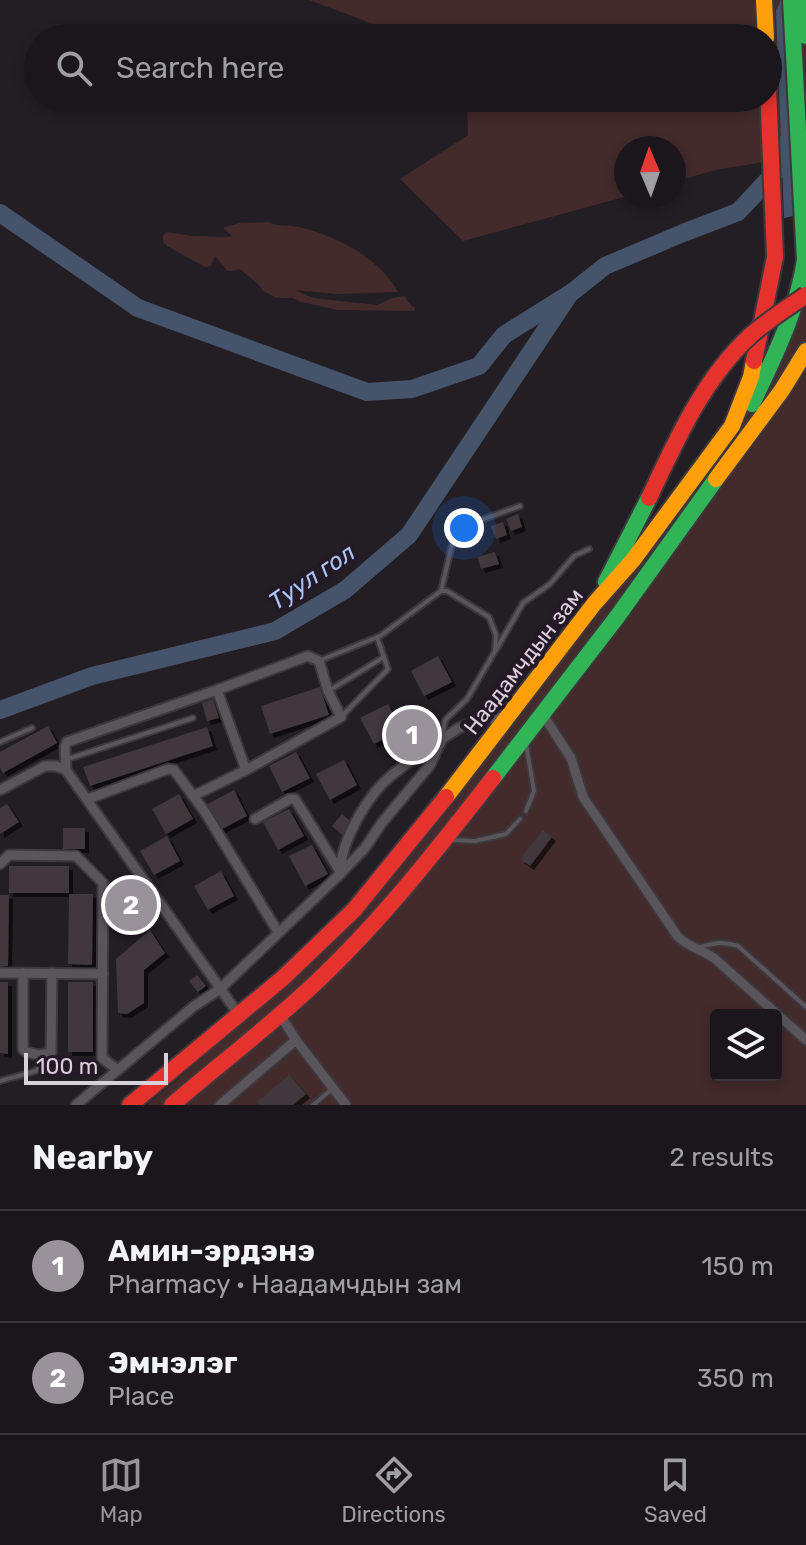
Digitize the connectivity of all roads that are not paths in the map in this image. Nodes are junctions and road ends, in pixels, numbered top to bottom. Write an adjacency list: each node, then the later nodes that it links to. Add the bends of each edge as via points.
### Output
1 (764, 0): 4 (highway)
2 (791, 0): 7 (highway)
3 (804, 0): 5 (highway)
4 (765, 24)
5 (806, 36)
6 (769, 112): 11 (highway, Наадамчдын зам, via 776,244 751,377 732,426)
7 (804, 239): 11 (highway, via 801,286 748,413)
8 (806, 295): 14 (highway, bridge, via 771,317 718,370 684,424)
9 (806, 351): 21 (highway)
10 (520, 506): 13 (lane, via 470,524 453,540)
11 (673, 507): 14 (highway, Наадамчдын зам)
12 (589, 549): 16 (lane, via 574,556 550,584 523,603)
13 (441, 591): 15 (lane); 16 (lane, via 489,617)
14 (594, 604): 22 (highway, Наадамчдын зам)
15 (377, 637): 17 (lane); 18 (lane)
16 (495, 651): 26 (lane, via 467,699 445,720)
17 (384, 657): 20 (lane); 23 (lane, via 386,673)
18 (319, 661): 19 (street, via 308,656); 20 (street)
19 (217, 690): 29 (street, via 75,738 65,747); 30 (street)
20 (328, 691): 23 (street)
21 (543, 715): 27 (highway); 41 (street, via 571,758 583,797 678,937)
22 (507, 716): 26 (street, via 473,722); 48 (highway, Наадамчдын зам, via 354,910)
23 (341, 717): 30 (street)
24 (193, 718): 29 (lane)
25 (32, 728): 28 (lane)
26 (442, 739): 39 (street, via 430,765); 39 (street, via 382,785 355,822 342,853)
27 (524, 739): 34 (lane, via 534,791); 37 (highway)
28 (0, 742)
29 (66, 765): 31 (street, via 45,766); 33 (street)
30 (246, 770): 32 (street)
31 (0, 790)
32 (193, 796): 33 (street, via 168,769); 40 (street)
33 (88, 799): 46 (street)
34 (526, 811)
35 (255, 819): 39 (street, via 295,799)
36 (520, 819): 37 (lane, via 506,834)
37 (445, 840): 49 (highway, via 373,924)
38 (0, 864): 45 (street, via 9,855 76,856 103,883)
39 (341, 873): 40 (street)
40 (278, 932): 46 (street)
41 (697, 948): 47 (lane, via 725,942 738,946); 51 (street)
42 (0, 973): 43 (street)
43 (23, 973): 44 (street); 44 (street, via 23,1049 39,1055 51,1053)
44 (52, 973): 45 (street)
45 (103, 974): 53 (street, via 102,1058)
46 (220, 989): 48 (street); 53 (street)
47 (806, 1007)
48 (239, 1015): 57 (highway, Наадамчдын зам)
49 (280, 1015): 50 (street); 58 (highway)
50 (296, 1040): 55 (street); 59 (street)
51 (806, 1040)
52 (38, 1068): 54 (lane)
53 (118, 1070): 56 (street)
54 (0, 1081)
55 (333, 1088): 60 (lane); 61 (street)
56 (76, 1105)
57 (130, 1105)
58 (172, 1105)
59 (220, 1105)
60 (313, 1105)
61 (346, 1105)

